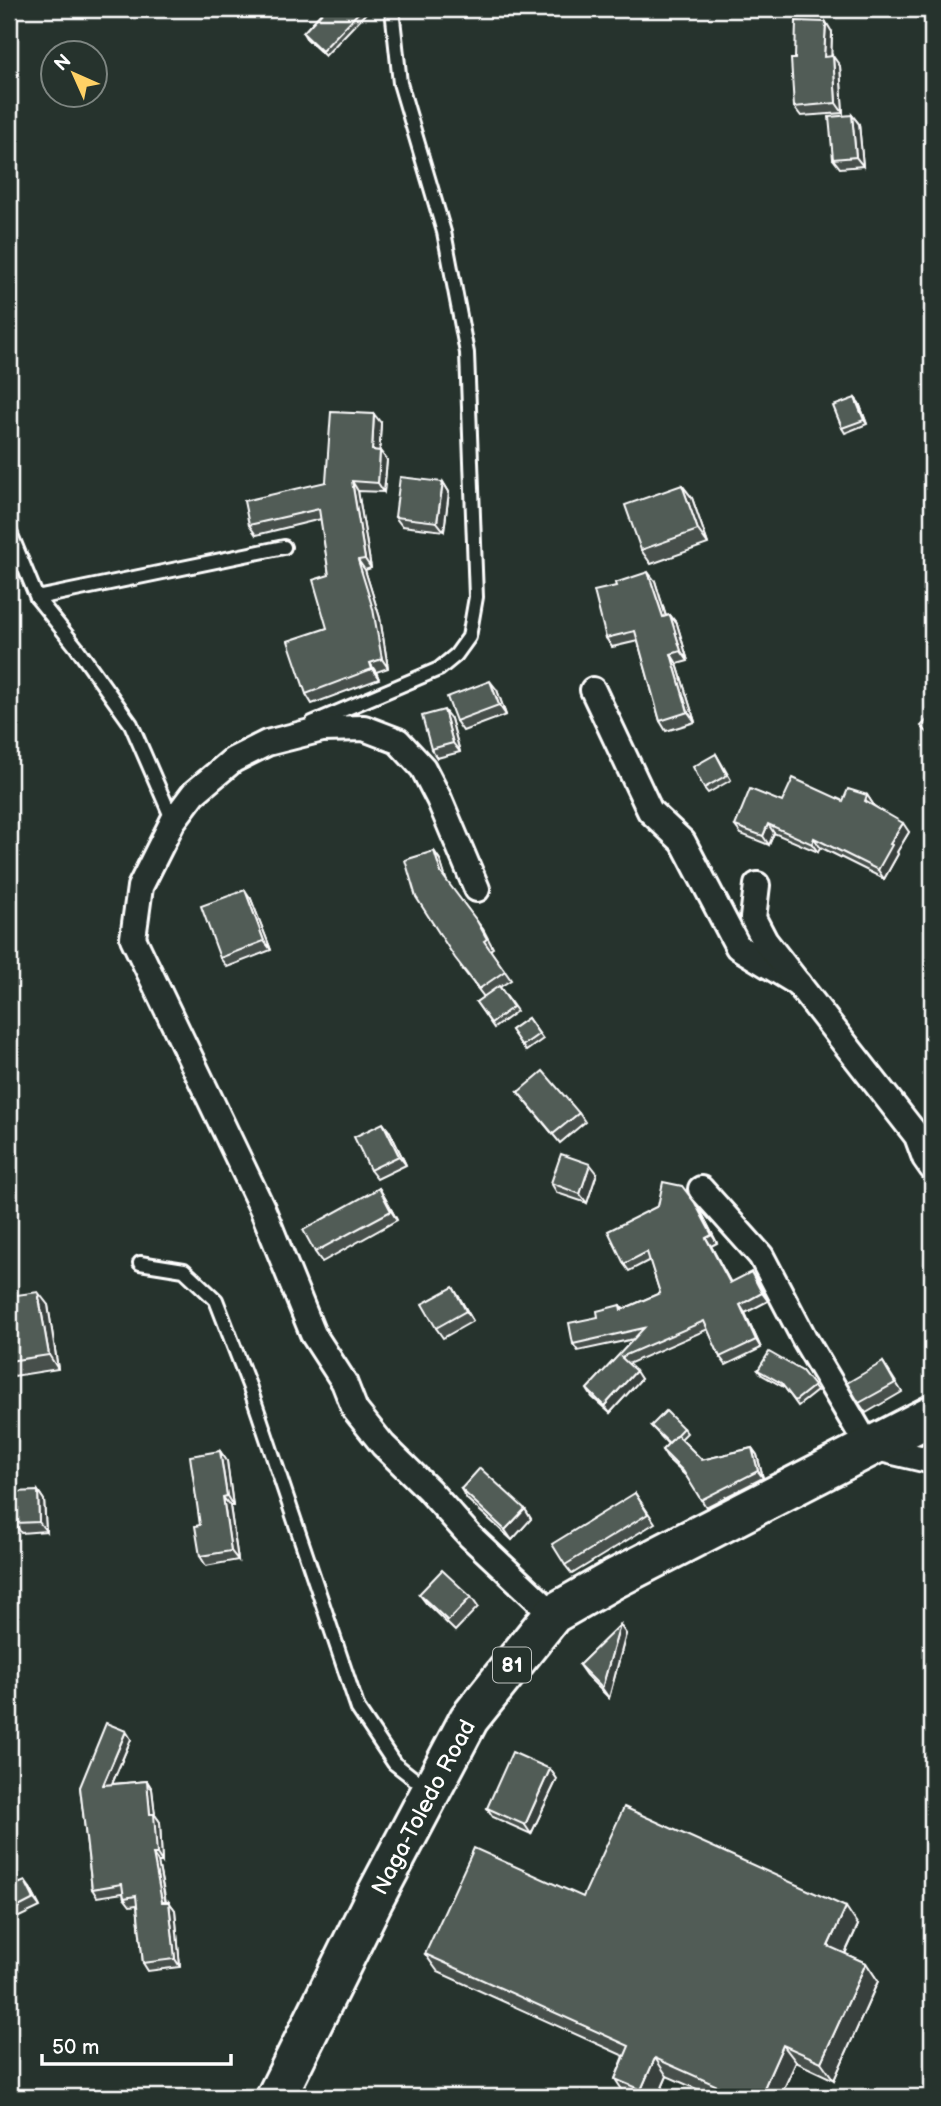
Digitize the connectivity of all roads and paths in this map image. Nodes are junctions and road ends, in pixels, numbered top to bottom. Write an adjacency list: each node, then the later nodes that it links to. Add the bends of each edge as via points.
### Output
1 (392, 9): 6 (lane, via 400,83 444,232 467,353 474,610 469,637 439,669)
2 (9, 530): 4 (lane)
3 (284, 547): 4 (lane)
4 (37, 598): 7 (lane, via 131,724)
5 (593, 691): 10 (street, via 650,811 683,842 738,947)
6 (267, 743): 7 (street, via 233,760 194,793); 9 (street, via 322,729 364,728 398,741 423,768)
7 (173, 821): 17 (street, via 140,887 133,938 262,1208 313,1334 344,1382 355,1410 383,1445)
8 (757, 885): 10 (street, via 753,918)
9 (477, 889)
10 (799, 984): 11 (street, via 916,1136)
11 (932, 1168)
12 (701, 1189): 15 (street, via 761,1256)
13 (140, 1263): 18 (lane, via 184,1270 216,1300 358,1709 394,1763)
14 (932, 1415): 15 (highway, Naga-Toledo Road / 81)
15 (868, 1446): 16 (street); 17 (highway, Naga-Toledo Road / 81)
16 (932, 1461)
17 (553, 1614): 18 (highway, Naga-Toledo Road / 81, via 468,1719)
18 (430, 1791): 19 (highway, Naga-Toledo Road / 81)
19 (276, 2097)

